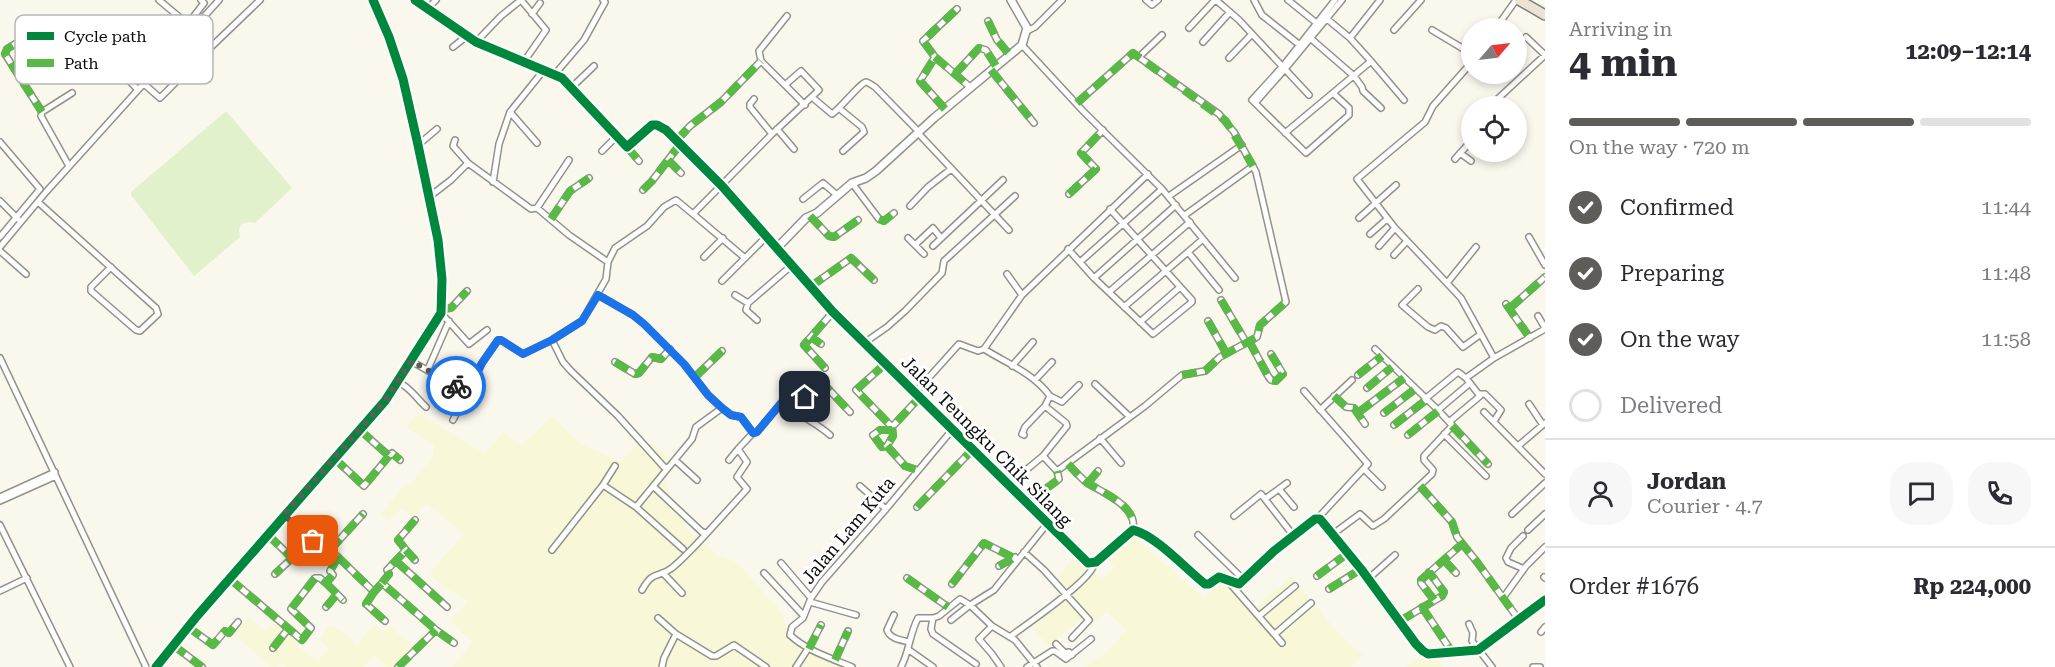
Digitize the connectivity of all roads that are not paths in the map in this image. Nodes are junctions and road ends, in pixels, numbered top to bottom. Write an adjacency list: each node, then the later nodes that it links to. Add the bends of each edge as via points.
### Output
1 (159, 0): 27 (street)
2 (201, 0): 28 (street, via 204,3)
3 (219, 0): 29 (street)
4 (260, 0): 49 (street)
5 (373, 0): 107 (street, via 399,69)
6 (415, 0): 23 (street)
7 (436, 0): 23 (street)
8 (1011, 0): 39 (street)
9 (1050, 0): 22 (street)
10 (1062, 0): 22 (street)
11 (1146, 0): 12 (street, via 1152,5)
12 (1158, 0)
13 (1215, 0): 25 (street); 36 (street)
14 (1254, 0): 51 (street, via 1262,15)
15 (1288, 0): 35 (street)
16 (1380, 0): 44 (street)
17 (1421, 0): 37 (street)
18 (1518, 0): 30 (highway); 32 (street)
19 (605, 1): 67 (street, via 584,40)
20 (1336, 1): 33 (street); 35 (street)
21 (540, 3): 26 (street)
22 (1056, 6): 39 (street)
23 (428, 8): 42 (street)
24 (957, 9): 57 (street, via 923,41)
25 (1230, 12): 40 (street); 47 (street)
26 (532, 14): 46 (street, via 518,1); 61 (street, via 546,31)
27 (176, 15)
28 (196, 15)
29 (201, 15)
30 (1545, 15)
31 (787, 16): 60 (street, via 759,51)
32 (1504, 18)
33 (1327, 19): 35 (street); 44 (street)
34 (988, 21): 54 (street)
35 (1319, 25): 43 (street)
36 (1189, 28)
37 (1394, 30)
38 (1432, 30): 53 (street)
39 (1027, 31): 50 (street)
40 (1252, 34): 58 (street); 64 (street)
41 (1162, 35): 56 (street)
42 (467, 36): 46 (street); 52 (street)
43 (1309, 37): 51 (street); 70 (street)
44 (1350, 38): 59 (street)
45 (1527, 38): 55 (street)
46 (476, 42): 61 (street)
47 (1203, 42)
48 (15, 44): 65 (street, via 5,54)
49 (213, 45)
50 (1022, 45): 54 (street); 88 (street)
51 (1302, 46): 64 (street)
52 (453, 47)
53 (1461, 47)
54 (1010, 55): 63 (street)
55 (1545, 55): 84 (street)
56 (1140, 56): 88 (street, via 1130,54); 108 (street, via 1219,114)
57 (935, 57): 68 (street); 90 (street, via 920,80)
58 (1228, 58)
59 (1370, 60): 70 (street); 87 (street)
60 (760, 61): 76 (street); 104 (street)
61 (523, 63): 66 (street)
62 (594, 66): 78 (street)
63 (993, 68): 68 (street, via 986,50 980,48); 77 (street); 95 (street)
64 (1284, 68): 83 (street); 100 (street, via 1255,103)
65 (15, 70)
66 (544, 70): 67 (street); 94 (street)
67 (555, 74): 78 (street)
68 (955, 74): 71 (street)
69 (1461, 74): 141 (street, via 1433,106 1425,122 1357,177)
70 (1354, 76): 82 (street); 91 (street)
71 (961, 79): 77 (street); 81 (street)
72 (24, 84): 93 (street)
73 (132, 84): 79 (street)
74 (144, 84): 75 (street, via 160,98); 79 (street)
75 (174, 84)
76 (785, 85): 85 (street, via 801,71 819,89); 89 (street)
77 (970, 87): 81 (street)
78 (571, 88): 102 (street)
79 (138, 90): 119 (street)
80 (72, 93): 93 (street)
81 (963, 94): 90 (street)
82 (1334, 94): 100 (street); 100 (street, via 1349,108 1349,115 1307,152)
83 (1309, 95)
84 (1501, 96)
85 (813, 98): 89 (street); 92 (street, via 831,113)
86 (754, 99): 101 (street, via 750,107)
87 (1404, 100)
88 (1077, 104): 98 (street)
89 (805, 105): 97 (street)
90 (945, 108): 99 (street)
91 (1381, 108)
92 (840, 109): 99 (street, via 866,82); 112 (street, via 864,129)
93 (42, 112): 119 (street, via 41,119)
94 (510, 112): 106 (street); 126 (street, via 499,144)
95 (1034, 123)
96 (437, 129): 107 (street)
97 (777, 129): 101 (street); 110 (street)
98 (1103, 130): 123 (street); 132 (street, via 1081,153 1096,169)
99 (918, 132): 121 (street); 127 (street, via 876,171)
100 (1285, 133)
101 (772, 134): 129 (street)
102 (616, 137): 109 (street); 111 (street)
103 (455, 140): 118 (street, via 453,146)
104 (679, 141): 109 (street, Jalan Teungku Chik Silang, via 656,124); 117 (street); 129 (street, Jalan Teungku Chik Silang)
105 (0, 142): 154 (street, via 40,189)
106 (537, 143)
107 (418, 145): 136 (street)
108 (1242, 145): 120 (street); 135 (street)
109 (627, 147): 116 (street)
110 (794, 149)
111 (602, 151)
112 (843, 151)
113 (1461, 153): 114 (street)
114 (1455, 159)
115 (569, 160): 144 (street)
116 (639, 160)
117 (668, 160): 122 (street); 131 (street)
118 (468, 163): 126 (street); 136 (street)
119 (69, 166): 140 (street)
120 (1253, 166): 149 (street); 223 (street, via 1286,302 1260,325 1257,336)
121 (951, 169): 138 (street); 143 (street)
122 (681, 173)
123 (1148, 174): 130 (street); 145 (street)
124 (589, 178): 152 (street, via 570,191)
125 (1003, 180): 138 (street)
126 (493, 183): 144 (street, via 531,209)
127 (852, 183): 133 (street); 146 (street, via 881,221)
128 (1396, 185): 141 (street)
129 (722, 186): 147 (street); 162 (street, Jalan Teungku Chik Silang)
130 (1162, 189): 135 (street); 157 (street)
131 (643, 190)
132 (1069, 194)
133 (837, 195): 137 (street, via 823,183); 150 (street)
134 (1015, 196): 148 (street)
135 (1169, 196): 142 (street)
136 (429, 197): 209 (street, via 441,267)
137 (803, 199)
138 (982, 200): 148 (street); 166 (street)
139 (0, 201): 154 (street)
140 (38, 202): 154 (street); 187 (street)
141 (1376, 204): 151 (street); 153 (street)
142 (1176, 205): 149 (street); 167 (street)
143 (910, 206)
144 (537, 208): 152 (street)
145 (1110, 209): 157 (street); 176 (street)
146 (894, 213)
147 (693, 214): 164 (street); 183 (street, via 673,201 647,226 615,248)
148 (995, 215): 159 (street); 224 (street, via 944,261 942,273 905,310)
149 (1185, 215): 156 (street)
150 (810, 216): 155 (street, via 831,237); 175 (street)
151 (1359, 218)
152 (550, 219): 183 (street)
153 (1387, 219): 158 (street); 160 (street)
154 (19, 220): 161 (street); 174 (street)
155 (858, 220)
156 (1190, 222): 168 (street); 179 (street)
157 (1123, 223): 167 (street); 184 (street)
158 (1395, 228): 169 (street); 172 (street)
159 (1009, 230)
160 (1370, 234)
161 (0, 237)
162 (766, 237): 175 (street, Jalan Teungku Chik Silang); 182 (street)
163 (1529, 237): 185 (street)
164 (723, 238): 181 (street); 182 (street)
165 (908, 238): 170 (street)
166 (941, 238): 170 (street, via 931,228); 171 (street)
167 (1137, 239): 179 (street); 192 (street)
168 (1203, 239): 177 (street); 193 (street)
169 (1407, 241): 180 (street); 196 (street)
170 (915, 244): 178 (street)
171 (933, 246)
172 (1379, 246)
173 (1476, 247): 196 (street)
174 (0, 249): 189 (street)
175 (776, 249): 186 (street, Jalan Teungku Chik Silang)
176 (1068, 249): 184 (street); 205 (street)
177 (1188, 252): 188 (street); 200 (street)
178 (924, 254)
179 (1151, 255): 188 (street); 202 (street)
180 (1394, 255)
181 (704, 257)
182 (745, 258): 194 (street)
183 (608, 262): 203 (street, via 608,275)
184 (1080, 262): 192 (street)
185 (1545, 265)
186 (791, 266): 197 (street, Jalan Teungku Chik Silang); 207 (street)
187 (111, 267): 187 (street, via 158,311 140,331 91,291)
188 (1165, 272): 198 (street); 208 (street)
189 (26, 274)
190 (1007, 274): 205 (street)
191 (1545, 277): 220 (street, via 1508,306)
192 (1094, 278): 202 (street)
193 (1235, 278)
194 (722, 280)
195 (874, 280): 197 (street, via 851,258)
196 (1447, 283): 218 (street, via 1461,298)
197 (810, 287): 210 (street, Jalan Teungku Chik Silang)
198 (1179, 288): 215 (street); 215 (street, via 1192,302 1154,334)
199 (1419, 289): 218 (street, via 1402,304 1428,327 1446,328 1463,347)
200 (1219, 290)
201 (467, 291): 209 (street, via 452,308)
202 (1109, 292): 208 (street)
203 (598, 295): 221 (street, via 582,321); 226 (street, via 633,315)
204 (735, 295): 207 (street)
205 (1022, 295): 227 (street)
206 (1221, 300): 223 (street)
207 (748, 303): 212 (street, via 746,309)
208 (1124, 307): 215 (street)
209 (441, 311): 213 (street); 235 (street)
210 (833, 312): 219 (street); 224 (street, Jalan Teungku Chik Silang)
211 (1538, 316): 216 (street)
212 (757, 320)
213 (449, 321): 217 (street, via 471,344); 242 (street)
214 (1208, 321): 230 (street)
215 (1140, 322)
216 (1545, 328): 220 (street)
217 (487, 330)
218 (1481, 334): 234 (street)
219 (811, 337): 225 (street); 241 (street, via 804,347)
220 (1530, 338): 234 (street)
221 (552, 340): 255 (street, via 523,354 498,340); 302 (street, via 571,372)
222 (1034, 342): 239 (street)
223 (1248, 342): 230 (street); 231 (street, via 1268,376 1276,381 1283,374)
224 (864, 343): 238 (street, Jalan Teungku Chik Silang)
225 (821, 344)
226 (670, 349): 236 (street, via 661,359 652,357 635,374); 244 (street)
227 (984, 349): 239 (street); 257 (street, via 958,345)
228 (1375, 349): 232 (street)
229 (722, 351): 244 (street)
230 (1226, 353): 272 (street, via 1205,371 1182,375)
231 (1271, 354)
232 (1382, 356): 240 (street); 243 (street)
233 (0, 358): 307 (street)
234 (1494, 358): 248 (street)
235 (411, 361): 242 (street); 249 (street)
236 (615, 362)
237 (1052, 362): 246 (street)
238 (885, 364): 257 (street, Jalan Teungku Chik Silang); 279 (street, via 856,390)
239 (1012, 366): 246 (street)
240 (1392, 367): 245 (street); 252 (street)
241 (825, 368)
242 (428, 369): 255 (street)
243 (1358, 375)
244 (695, 377): 264 (street)
245 (1404, 378): 253 (street); 269 (street)
246 (1035, 380): 258 (street)
247 (1352, 380): 259 (street)
248 (1468, 380): 256 (street); 260 (street, via 1458,372); 267 (street)
249 (399, 382): 263 (street); 280 (street)
250 (1095, 384): 272 (street)
251 (1079, 385): 258 (street, via 1062,402)
252 (1367, 388)
253 (1415, 389): 260 (street); 271 (street)
254 (1304, 391): 266 (street)
255 (467, 393): 273 (street)
256 (1480, 394): 274 (street, via 1485,394 1501,410); 276 (street)
257 (917, 396): 279 (street); 281 (street, Jalan Teungku Chik Silang)
258 (1050, 396): 262 (street)
259 (1334, 396): 266 (street); 269 (street)
260 (1426, 400): 267 (street); 277 (street)
261 (1529, 404): 278 (street)
262 (1045, 406): 285 (street, via 1024,427); 293 (street, via 1067,424)
263 (426, 407)
264 (722, 408): 282 (street, via 741,417); 296 (street, via 696,427 692,439)
265 (794, 410): 268 (street, via 819,380); 282 (street, via 782,402); 284 (street)
266 (1320, 410): 303 (street, via 1368,463)
267 (1438, 411): 276 (street); 286 (street)
268 (850, 412)
269 (1359, 412): 275 (street)
270 (1484, 412): 274 (street)
271 (1384, 413)
272 (1130, 417): 287 (street)
273 (453, 420)
274 (1494, 421): 289 (street)
275 (1365, 424)
276 (1450, 424): 283 (street); 300 (street)
277 (1394, 425)
278 (1544, 425): 289 (street)
279 (892, 429): 288 (street, via 894,436); 288 (street, via 873,435 882,447)
280 (360, 430): 292 (street); 294 (street)
281 (952, 430): 291 (street, Jalan Teungku Chik Silang); 304 (street, Jalan Lam Kuta)
282 (753, 433): 290 (street)
283 (1443, 434): 309 (street); 318 (street, via 1424,456 1433,472)
284 (830, 435)
285 (1024, 435)
286 (1408, 435)
287 (1100, 438): 298 (street); 299 (street)
288 (887, 446): 304 (street, via 905,466)
289 (1518, 446): 308 (street)
290 (738, 449): 297 (street); 339 (street, via 747,462 737,477 747,489)
291 (973, 449): 314 (street, Jalan Teungku Chik Silang); 325 (street)
292 (389, 456): 294 (street, via 364,486); 295 (street, via 392,453)
293 (1043, 456): 305 (street); 314 (street)
294 (334, 458): 331 (street)
295 (399, 460)
296 (675, 460): 302 (street); 310 (street)
297 (729, 460)
298 (1121, 463)
299 (1068, 464): 305 (street); 311 (street)
300 (1488, 464)
301 (615, 466): 315 (street)
302 (668, 468): 316 (street)
303 (1364, 469): 319 (street); 333 (street)
304 (917, 470): 327 (street, Jalan Lam Kuta)
305 (1057, 471): 323 (street, via 1059,479)
306 (1098, 471): 311 (street)
307 (56, 474): 321 (street); 436 (street)
308 (1545, 474)
309 (1486, 476)
310 (697, 480)
311 (1088, 483): 337 (street, via 1118,501)
312 (1287, 483): 320 (street)
313 (1545, 483): 329 (street)
314 (1009, 484): 323 (street, Jalan Teungku Chik Silang)
315 (603, 485): 324 (street); 350 (street)
316 (653, 486): 324 (street); 339 (street)
317 (860, 486): 327 (street)
318 (1420, 486): 340 (street, via 1375,526 1360,514); 345 (street, via 1452,522)
319 (1382, 487)
320 (1279, 489): 322 (street); 326 (street)
321 (0, 499)
322 (1265, 500): 332 (street, via 1261,494); 343 (street)
323 (1027, 503): 335 (street, Jalan Teungku Chik Silang)
324 (636, 507): 348 (street)
325 (917, 507)
326 (1294, 507)
327 (886, 509): 389 (street, Jalan Lam Kuta)
328 (363, 514): 349 (street)
329 (1512, 514)
330 (1545, 514): 338 (street)
331 (284, 515): 341 (street); 349 (street, via 313,541)
332 (1234, 516)
333 (1317, 519): 340 (street); 343 (street)
334 (415, 520): 347 (street, via 398,540)
335 (1047, 524): 351 (street); 360 (street, Jalan Teungku Chik Silang, via 1085,561)
336 (0, 525): 370 (street)
337 (1135, 530): 360 (street); 372 (street, via 1205,584 1217,577)
338 (1528, 530)
339 (707, 533): 365 (street, via 689,554)
340 (1333, 534): 352 (street)
341 (268, 535): 368 (street, via 290,556); 373 (street)
342 (1198, 535): 375 (street)
343 (1293, 535): 375 (street)
344 (1523, 536): 363 (street, via 1506,558)
345 (1462, 544): 357 (street); 387 (street)
346 (1545, 547): 363 (street)
347 (406, 549): 356 (street); 358 (street)
348 (683, 549)
349 (330, 550): 354 (street)
350 (552, 550)
351 (1024, 552): 355 (street); 386 (street)
352 (1348, 553): 362 (street); 369 (street)
353 (1395, 555): 374 (street)
354 (338, 557): 376 (street, via 330,571 333,575); 383 (street)
355 (1016, 559): 361 (street); 378 (street, via 984,543); 393 (street, via 994,590)
356 (415, 560)
357 (1444, 560): 364 (street); 367 (street)
358 (396, 561): 377 (street); 395 (street)
359 (781, 563): 389 (street)
360 (1094, 564): 386 (street, via 1089,574)
361 (999, 566)
362 (1360, 569): 374 (street); 380 (street)
363 (1524, 569): 387 (street)
364 (1429, 572): 390 (street, via 1420,582); 390 (street, via 1444,592)
365 (663, 573): 381 (street, via 654,575); 384 (street)
366 (764, 573): 398 (street)
367 (1456, 573)
368 (275, 574)
369 (1317, 576)
370 (27, 578): 382 (street); 435 (street)
371 (907, 578): 396 (street)
372 (1226, 578): 375 (street, via 1237,584); 401 (street)
373 (230, 579): 412 (street); 413 (street)
374 (1368, 579): 407 (street)
375 (1244, 580)
376 (326, 583): 385 (street); 413 (street, via 315,579 291,609 311,628 302,640)
377 (382, 583): 383 (street); 414 (street)
378 (952, 584)
379 (1295, 586): 401 (street)
380 (1329, 589)
381 (642, 590)
382 (0, 591)
383 (374, 592): 406 (street, via 366,604)
384 (682, 593)
385 (337, 594): 388 (street); 394 (street)
386 (1065, 595): 418 (street); 419 (street, via 1089,621)
387 (1503, 598): 405 (street)
388 (343, 600)
389 (810, 600): 398 (street, Jalan Lam Kuta); 399 (street)
390 (1434, 600): 397 (street)
391 (1545, 600): 405 (street)
392 (1311, 603): 417 (street)
393 (970, 605): 396 (street, via 960,599); 404 (street); 411 (street)
394 (326, 607)
395 (447, 607)
396 (948, 607): 403 (street)
397 (1422, 607): 407 (street); 430 (street)
398 (803, 615): 427 (street, Jalan Lam Kuta, via 790,635)
399 (856, 615)
400 (894, 615): 421 (street, via 888,633)
401 (1259, 616): 417 (street)
402 (658, 618): 416 (street)
403 (933, 618): 421 (street, via 918,618); 433 (street, via 933,634)
404 (951, 620)
405 (1519, 620): 429 (street)
406 (386, 621)
407 (1400, 621): 430 (street, via 1425,653)
408 (238, 622): 412 (street, via 213,645)
409 (1469, 624): 429 (street)
410 (821, 625): 427 (street)
411 (992, 626): 418 (street); 446 (street, via 979,639)
412 (188, 627): 425 (street)
413 (288, 629): 426 (street)
414 (436, 630): 422 (street); 439 (street)
415 (848, 631): 432 (street)
416 (676, 634): 440 (street); 441 (street, via 714,656 736,646)
417 (1275, 634): 423 (street)
418 (1011, 636): 434 (street)
419 (1072, 638)
420 (1091, 639): 431 (street)
421 (909, 642): 428 (street)
422 (454, 643)
423 (1282, 643)
424 (1056, 644): 431 (street)
425 (173, 645): 437 (street); 438 (street)
426 (273, 648)
427 (809, 649): 432 (street); 442 (street)
428 (909, 650): 444 (street); 445 (street)
429 (1478, 650): 430 (street); 448 (street)
430 (1452, 651)
431 (1072, 655): 434 (street, via 1065,659 1052,651)
432 (835, 660): 443 (street)
433 (976, 664)
434 (1036, 665): 447 (street)
435 (70, 667)
436 (146, 667)
437 (156, 667)
438 (202, 667)
439 (399, 667)
440 (662, 667)
441 (766, 667)
442 (796, 667)
443 (852, 667)
444 (901, 667)
445 (933, 667)
446 (1000, 667)
447 (1027, 667)
448 (1492, 667)
449 (1533, 667): 450 (street)
450 (1540, 667)

